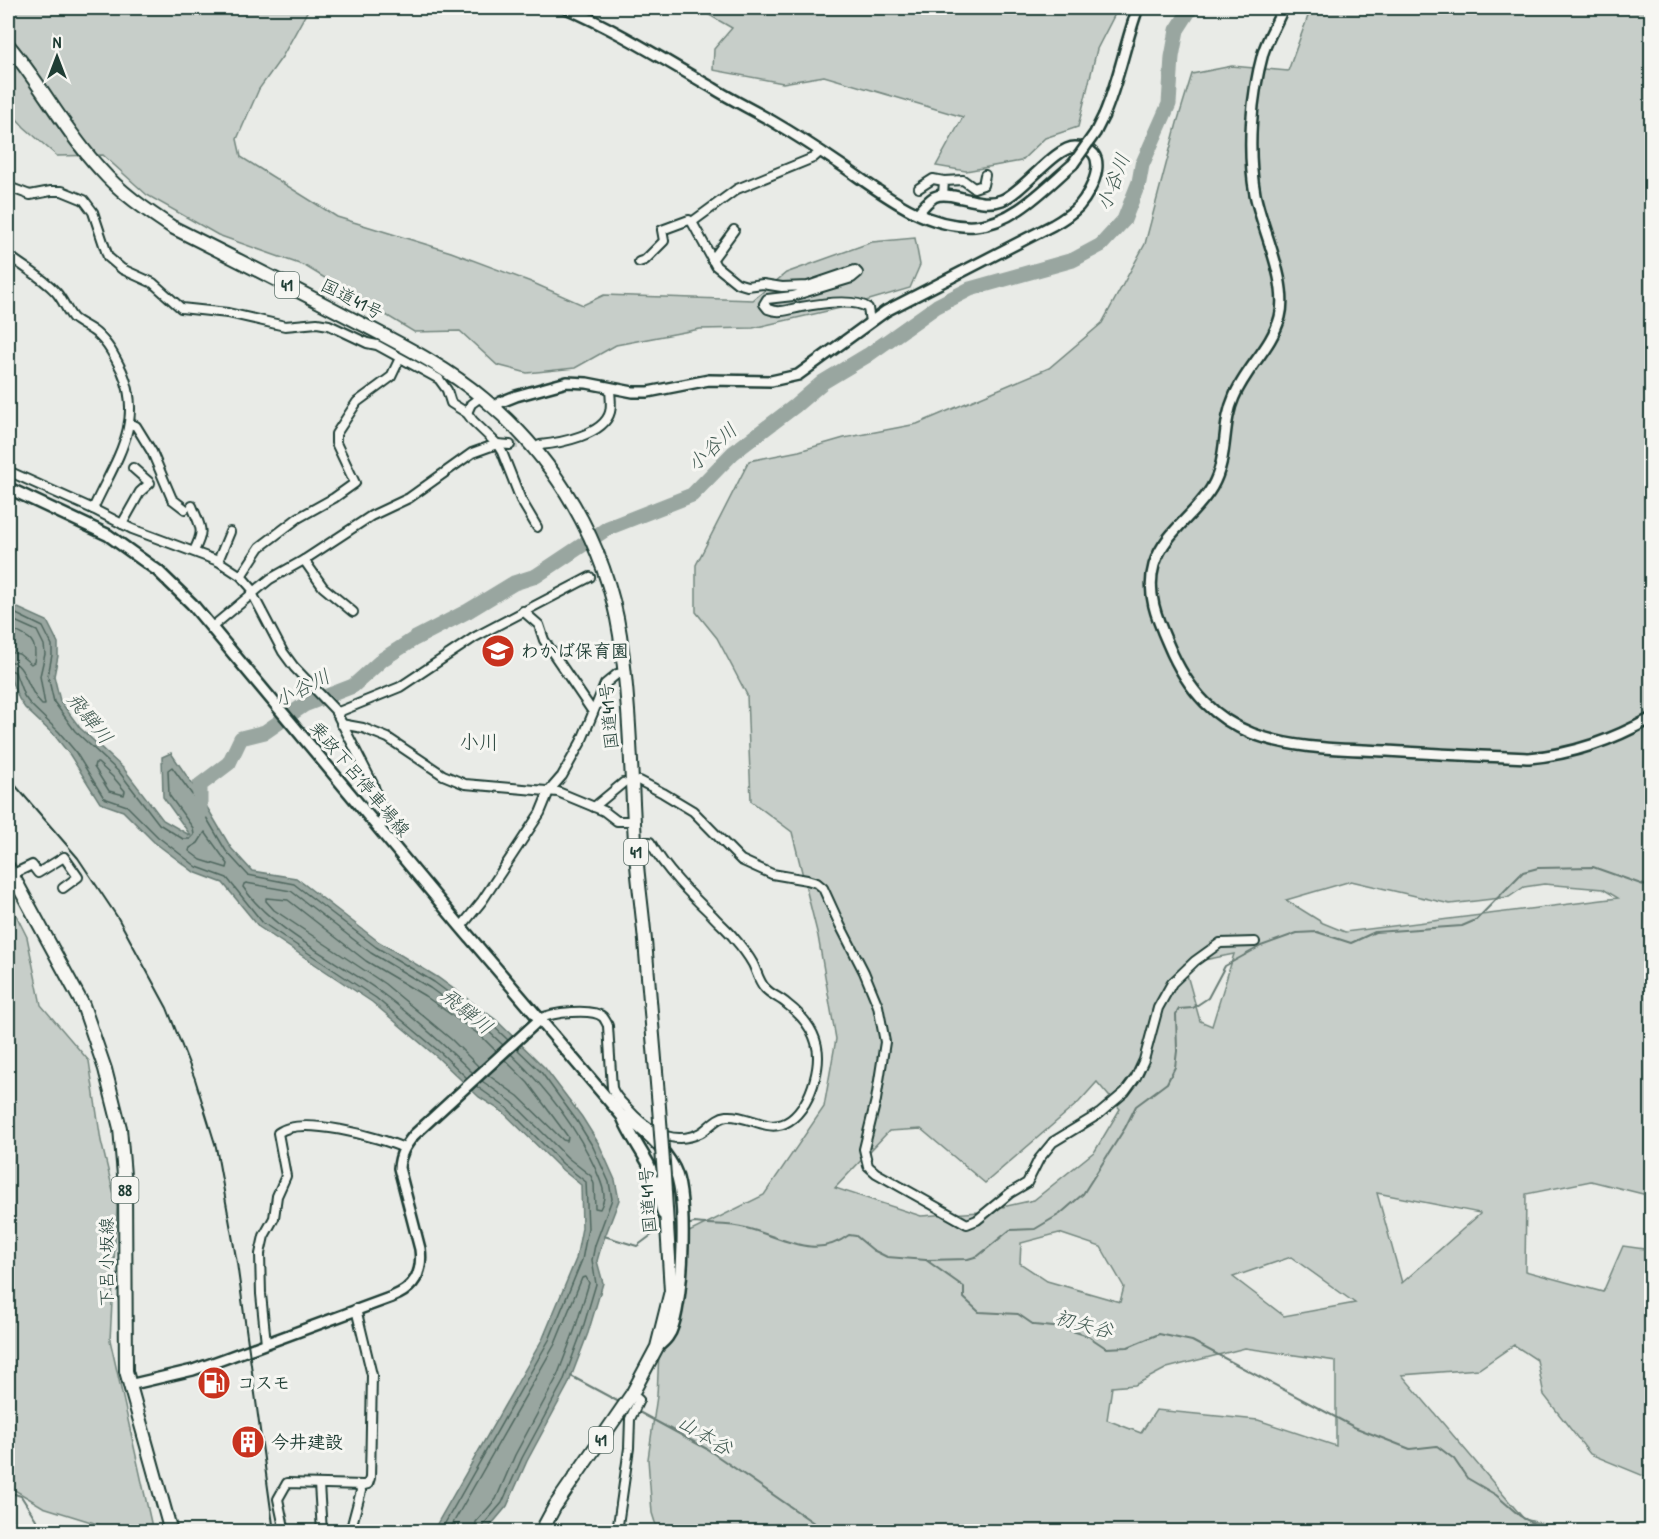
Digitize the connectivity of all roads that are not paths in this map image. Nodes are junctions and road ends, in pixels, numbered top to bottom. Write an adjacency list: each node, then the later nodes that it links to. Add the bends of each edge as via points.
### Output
1 (566, 8): 5 (street, via 616,32)
2 (1138, 8): 11 (street, bridge, via 1117,85 1095,133 1073,164 1015,212 989,224 959,226)
3 (1283, 8): 46 (street, via 1261,63 1253,114 1251,168 1261,220 1280,283 1281,313 1270,340 1232,399 1224,456 1214,484 1166,541 1153,567 1152,600 1174,659 1204,702 1229,722 1266,740 1311,748 1545,757 1597,745)
4 (8, 45): 20 (main road, 国道41号 / 41, via 100,170 146,210 428,358)
5 (821, 151): 11 (street); 12 (street, via 813,158 737,189)
6 (985, 174): 7 (street, via 983,185 974,188 963,180)
7 (944, 181): 8 (street, via 933,179); 10 (street)
8 (919, 188)
9 (8, 192): 18 (street, via 14,189 30,195 62,191 84,200 93,212 108,257 122,269 153,283 181,308 236,314 285,326 329,325)
10 (943, 195): 11 (street, via 935,197); 17 (street, via 975,202 1000,201 1014,194 1064,150 1075,147 1091,151 1098,165 1080,205 1069,215)
11 (918, 213)
12 (692, 222): 15 (street); 16 (street, via 662,230 664,241)
13 (734, 230): 15 (street)
14 (8, 255): 23 (street, via 47,283 72,316 96,332 108,346 125,379)
15 (712, 260): 17 (street, via 730,279 747,286 808,285 855,270 858,273 852,278 793,296 767,299 764,304 772,311 783,311 855,303 868,308)
16 (639, 262)
17 (870, 322): 19 (street, via 798,375 783,379 710,380 648,392)
18 (400, 358): 22 (street, via 439,379 451,403); 37 (street, via 391,377 357,402 336,434 336,443 355,483 260,546)
19 (610, 388): 21 (street, via 567,382 516,396); 26 (street, via 611,411 600,425 565,442)
20 (482, 396): 21 (main road, 国道41号 / 41); 22 (street)
21 (494, 407): 43 (main road, 国道41号 / 41, via 553,473 592,540 620,634)
22 (467, 413): 24 (street)
23 (130, 424): 30 (street); 34 (street, via 136,426 152,452 172,499 188,508 202,530)
24 (497, 444): 25 (street); 32 (street); 35 (street, via 472,453 409,498 371,516)
25 (510, 445)
26 (540, 445)
27 (133, 468): 31 (street, via 150,483 140,492)
28 (8, 471): 30 (street)
29 (8, 488): 42 (main road, 乗政下呂停車場線, via 124,545 168,580)
30 (93, 509): 31 (street)
31 (122, 524): 34 (street)
32 (537, 527)
33 (230, 532): 36 (street)
34 (194, 551): 36 (street)
35 (304, 560): 39 (street); 41 (street, via 323,587)
36 (218, 561): 37 (street)
37 (241, 576): 39 (street)
38 (590, 577): 40 (street)
39 (253, 592): 42 (street); 44 (street, via 283,652)
40 (523, 611): 44 (street, via 475,637 400,687); 45 (street, via 539,625 543,640)
41 (352, 612)
42 (212, 627): 53 (main road, 乗政下呂停車場線)
43 (624, 673): 45 (street, via 605,684); 52 (main road, 国道41号 / 41)
44 (336, 712): 47 (street)
45 (593, 712): 50 (street, via 575,753)
46 (1652, 718)
47 (341, 724): 50 (street, via 388,738 443,775 465,784); 53 (street, via 374,784 384,816)
48 (640, 781): 58 (street, via 693,811 741,860 772,874 807,880 823,888 875,998 885,1042 864,1149 868,1166 967,1224 1027,1183 1053,1142 1099,1114 1125,1092 1144,1060 1158,1008 1172,983 1220,943)
49 (624, 783): 51 (street)
50 (549, 791): 51 (street); 57 (street, via 540,813 509,861)
51 (594, 807): 52 (street, via 617,821)
52 (634, 821): 54 (main road, 国道41号 / 41)
53 (380, 829): 57 (main road, 乗政下呂停車場線)
54 (635, 842): 59 (street, via 650,842 658,857 733,936 766,990 786,1003 810,1028 818,1058 814,1085 806,1102 795,1116 780,1125 725,1116 700,1133 664,1136 646,1128 615,1095 604,1018 592,1012 552,1014); 62 (main road, 国道41号 / 41, bridge)
55 (9, 871): 56 (street, via 32,865 38,873 64,857 78,878); 66 (main road, 下呂小坂線 / 88, via 82,1005 105,1069 120,1128)
56 (63, 888)
57 (461, 927): 59 (main road, 乗政下呂停車場線)
58 (1255, 942)
59 (540, 1019): 60 (main road, 乗政下呂停車場線); 61 (street)
60 (622, 1116): 62 (main road, via 656,1182); 65 (main road, via 668,1158 681,1189 674,1324 667,1340)
61 (404, 1148): 63 (street, via 399,1168 420,1249 420,1273 403,1293); 64 (street, via 386,1140 315,1126 283,1129 278,1133 286,1176 278,1190 274,1218 260,1254)
62 (668, 1228): 65 (main road, 国道41号 / 41, via 670,1291)
63 (356, 1309): 64 (street); 69 (street, via 372,1375 370,1478 368,1484)
64 (266, 1343): 66 (street, via 193,1370)
65 (657, 1347): 67 (main road, 国道41号 / 41)
66 (129, 1385): 72 (main road, 下呂小坂線 / 88)
67 (632, 1394): 76 (main road, 国道41号 / 41); 77 (street, via 639,1400 630,1419)
68 (319, 1484): 69 (street); 73 (street, via 287,1483 278,1499); 74 (street)
69 (360, 1485): 75 (street)
70 (39, 1532): 71 (street, via 51,1528)
71 (68, 1532)
72 (171, 1532)
73 (285, 1532)
74 (322, 1532)
75 (350, 1532)
76 (541, 1532)
77 (620, 1532)

